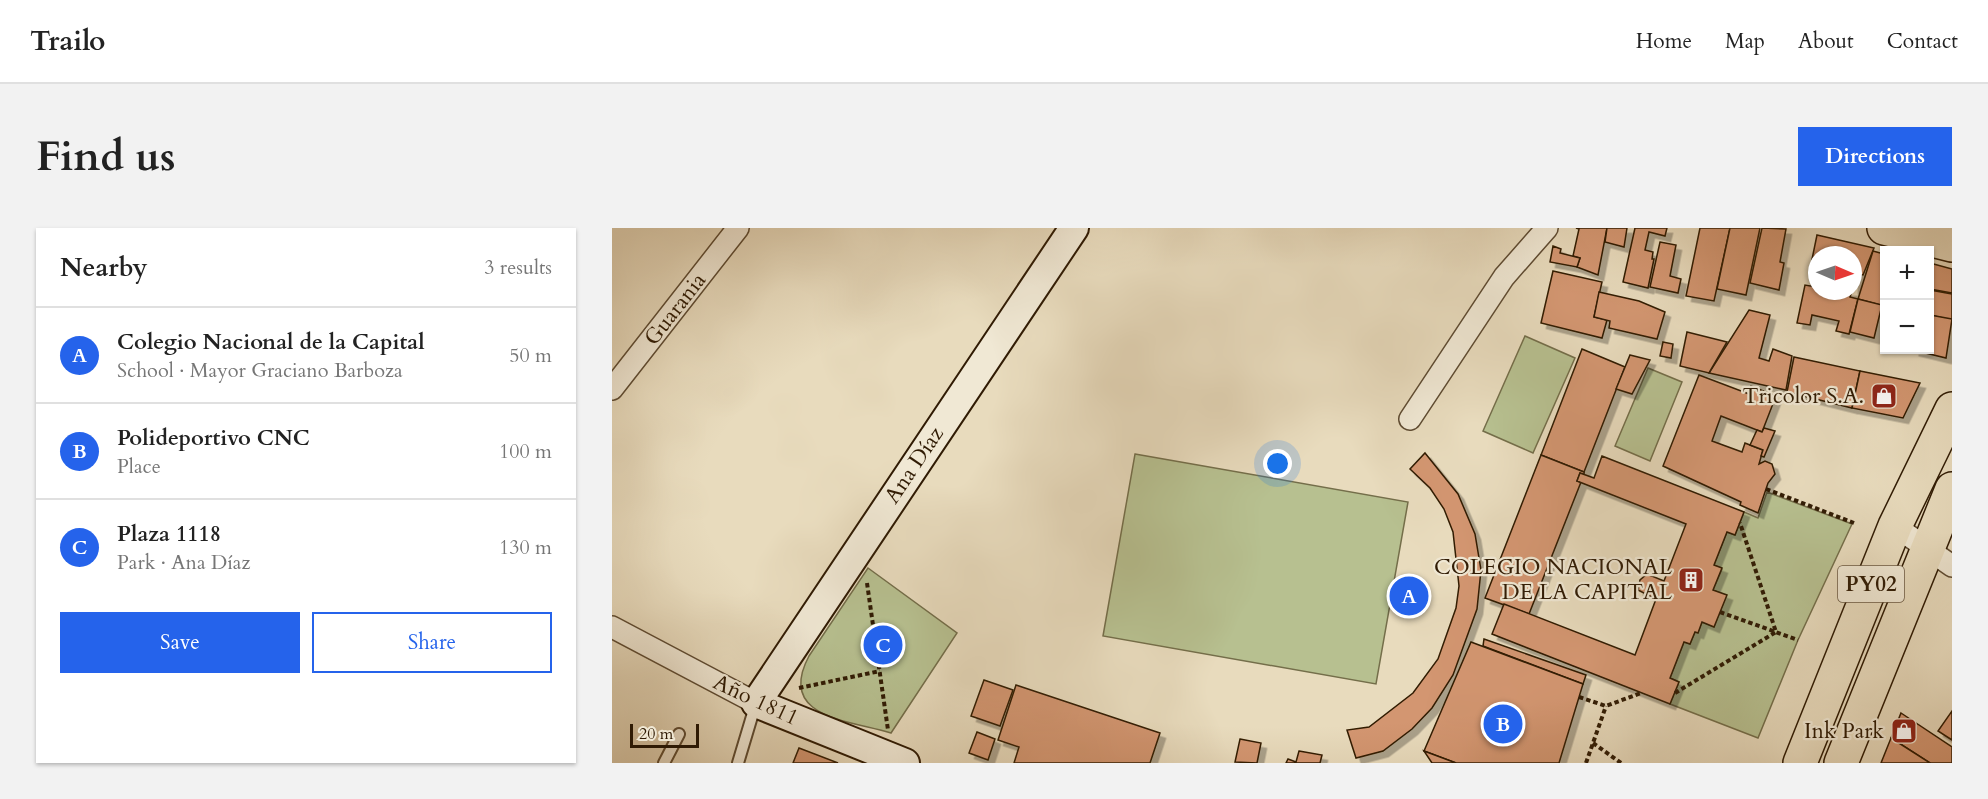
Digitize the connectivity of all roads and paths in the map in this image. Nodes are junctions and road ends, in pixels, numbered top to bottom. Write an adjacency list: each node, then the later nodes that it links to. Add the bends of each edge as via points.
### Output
1 (738, 228): 6 (street, Guarania)
2 (1074, 228): 14 (main road, Ana Díaz)
3 (1547, 228): 8 (street, via 1504,277)
4 (1884, 228): 5 (main road)
5 (1952, 245)
6 (612, 389)
7 (1952, 409): 13 (main road, PY02)
8 (1410, 419)
9 (1766, 489): 12 (path)
10 (1952, 489): 15 (main road, PY02)
11 (1740, 523): 18 (path)
12 (1854, 523)
13 (1894, 526): 15 (street); 34 (main road, PY02)
14 (856, 551): 20 (path, via 865,572); 25 (main road, Ana Díaz)
15 (1939, 557): 35 (main road, PY02)
16 (1720, 612): 18 (path)
17 (612, 627): 25 (street, Año 1811)
18 (1776, 632): 19 (path); 23 (path)
19 (1798, 640)
20 (880, 671): 21 (path); 29 (path)
21 (800, 688)
22 (1641, 693): 26 (path)
23 (1675, 693)
24 (1579, 697): 26 (path)
25 (756, 703): 29 (main road, Año 1811); 31 (lane)
26 (1606, 706): 28 (path)
27 (679, 734): 30 (lane)
28 (1593, 742): 32 (path); 33 (path)
29 (897, 760)
30 (664, 763)
31 (738, 763)
32 (1586, 763)
33 (1621, 763)
34 (1800, 763)
35 (1841, 763)

